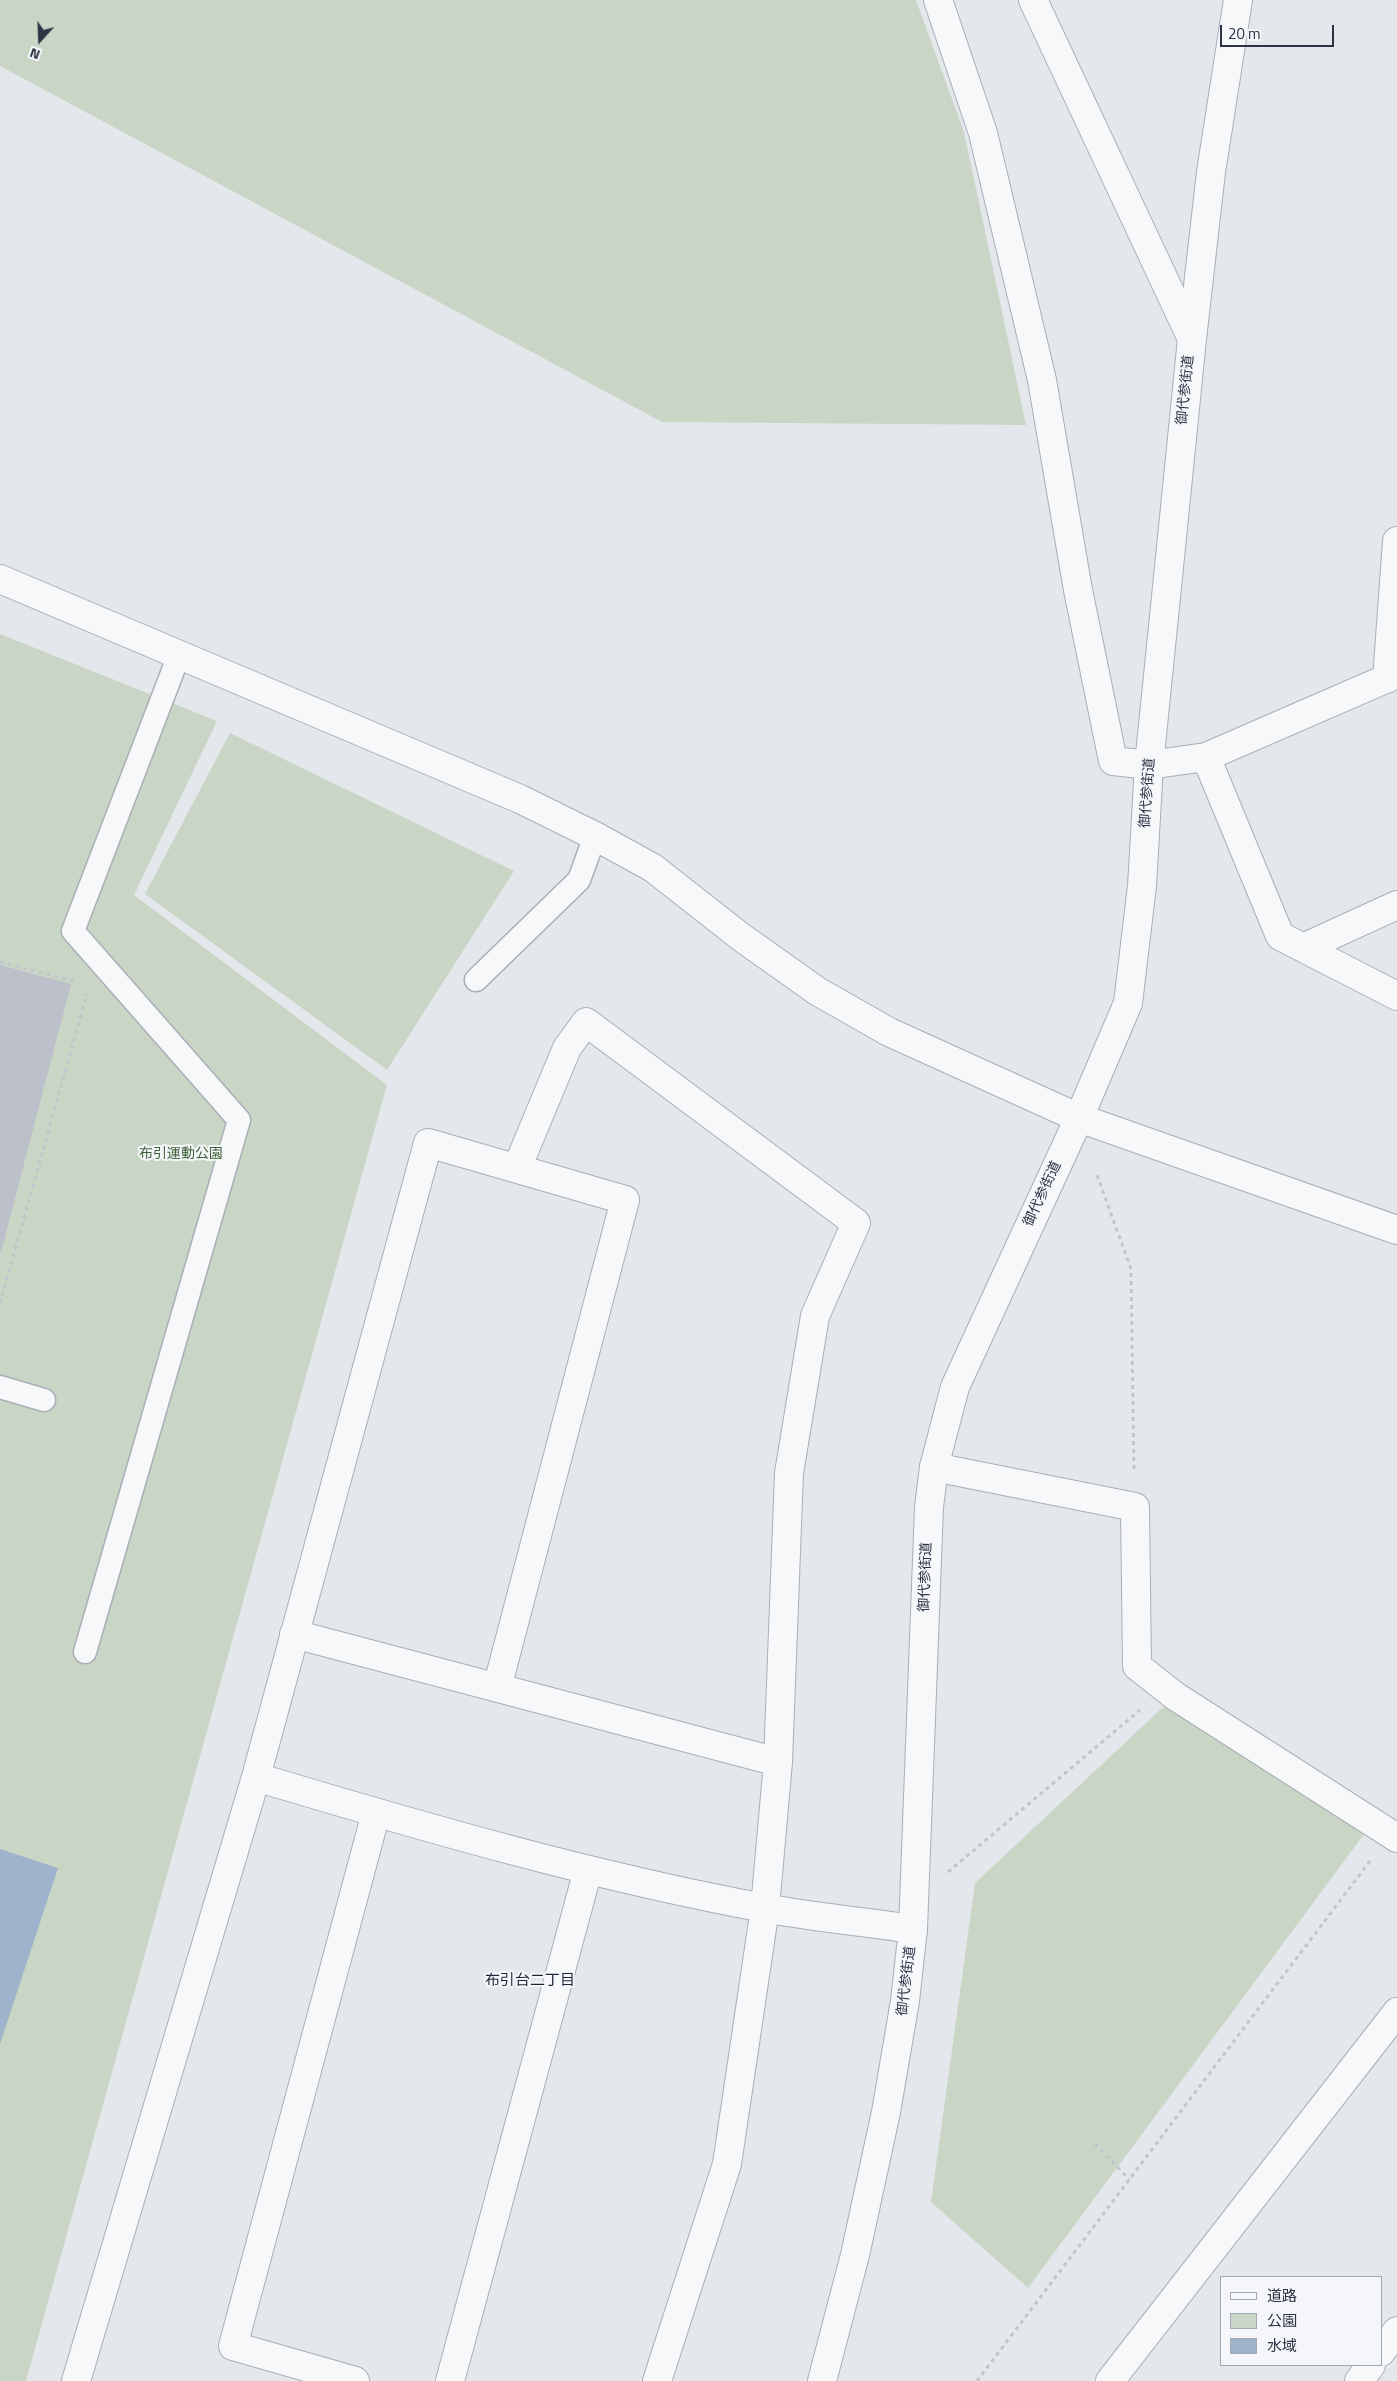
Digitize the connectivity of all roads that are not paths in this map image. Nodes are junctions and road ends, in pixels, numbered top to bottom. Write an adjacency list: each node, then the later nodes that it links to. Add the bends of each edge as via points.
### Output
1 (938, 0): 10 (street, via 983,133 1042,380 1078,590 1113,761)
2 (1033, 0): 4 (street)
3 (1238, 0): 4 (street, 御代参街道, via 1211,172)
4 (1192, 339): 10 (street, 御代参街道)
5 (1397, 541): 8 (street)
6 (0, 579): 7 (street)
7 (178, 655): 11 (street, via 520,799); 23 (lane, via 73,931 239,1120)
8 (1392, 676): 9 (street)
9 (1206, 757): 10 (street); 13 (street, via 1280,936)
10 (1149, 766): 16 (street, 御代参街道, via 1142,886 1128,1003)
11 (595, 836): 14 (lane, via 579,880); 16 (street, via 653,868 817,991 889,1032)
12 (1397, 905): 13 (street)
13 (1303, 948): 15 (street)
14 (476, 980)
15 (1397, 996)
16 (1079, 1118): 18 (street); 21 (street, 御代参街道, via 955,1387)
17 (517, 1168): 22 (street, via 428,1143); 24 (street, via 625,1200); 25 (street, via 567,1048 586,1022 856,1223 815,1316 789,1473)
18 (1397, 1230)
19 (0, 1387): 20 (lane)
20 (44, 1400)
21 (934, 1467): 28 (street, via 1135,1507 1136,1666 1166,1689); 31 (street, 御代参街道, via 929,1507)
22 (294, 1634): 24 (street); 26 (street)
23 (85, 1652)
24 (497, 1688): 25 (street)
25 (778, 1762): 30 (street)
26 (256, 1777): 27 (street); 36 (street)
27 (376, 1813): 29 (street); 37 (street, via 233,2346)
28 (1394, 1836)
29 (588, 1870): 30 (street); 38 (street)
30 (764, 1908): 31 (street); 39 (street, via 727,2164)
31 (913, 1929): 40 (street, 御代参街道, via 905,2001 886,2112 855,2255)
32 (1397, 2012): 41 (street)
33 (1397, 2331): 34 (street)
34 (1382, 2351)
35 (1370, 2366): 42 (street)
36 (76, 2381)
37 (355, 2381)
38 (450, 2381)
39 (657, 2381)
40 (822, 2381)
41 (1110, 2381)
42 (1359, 2381)

